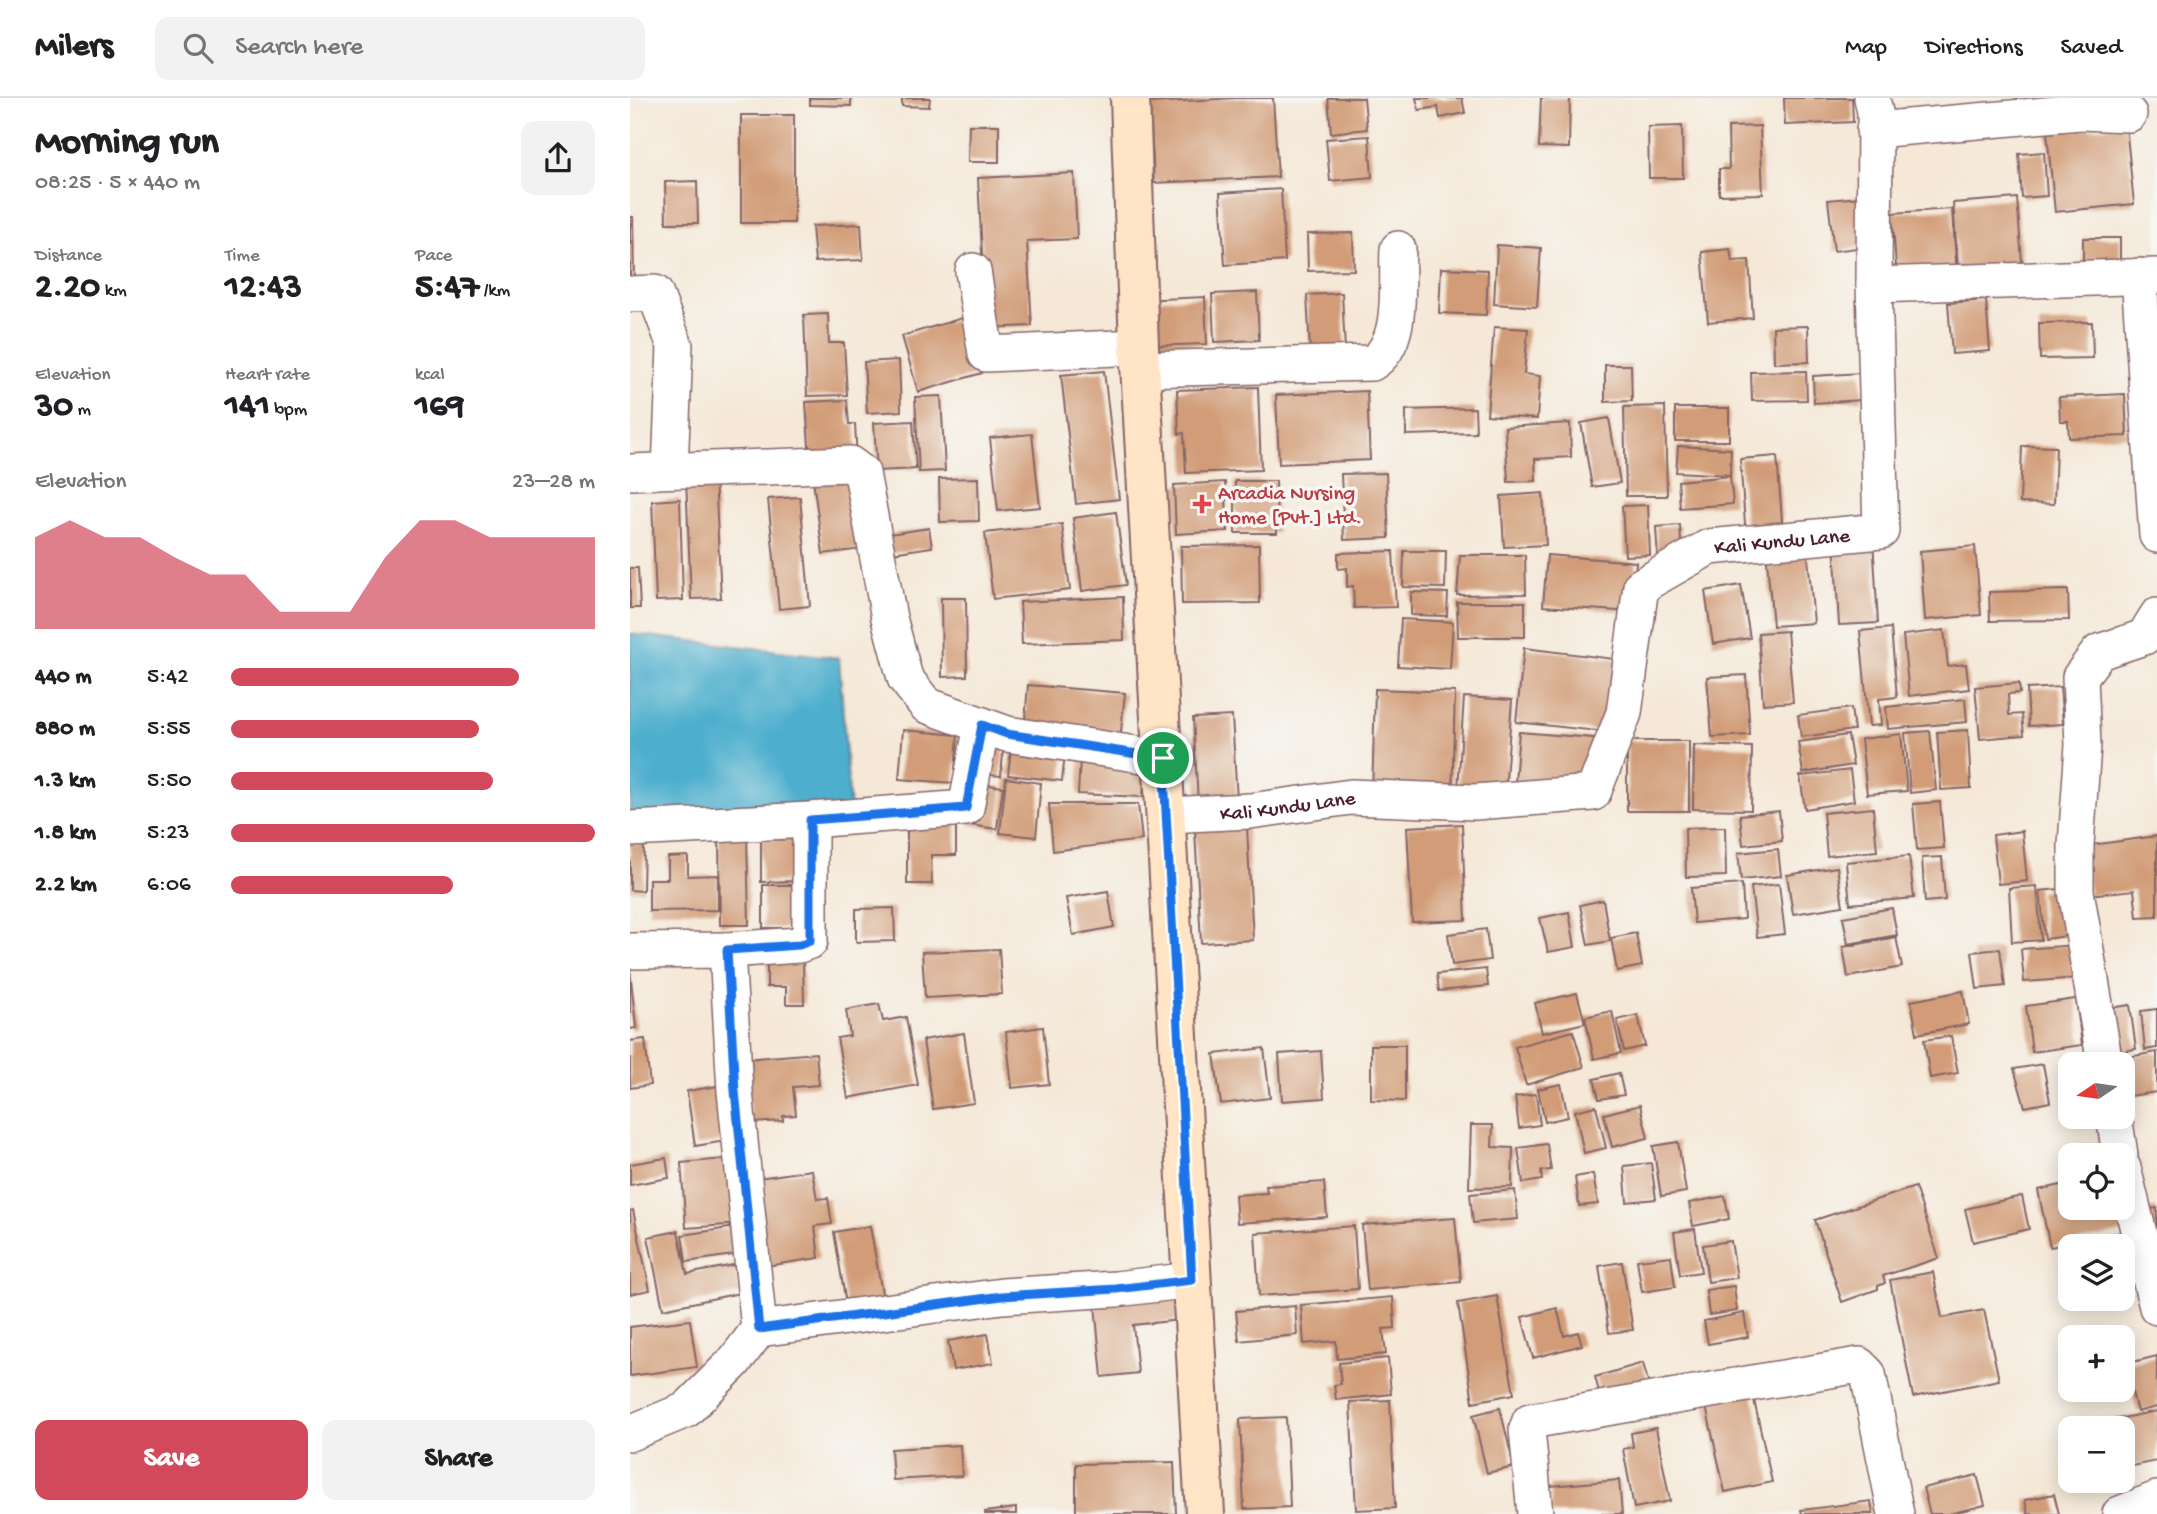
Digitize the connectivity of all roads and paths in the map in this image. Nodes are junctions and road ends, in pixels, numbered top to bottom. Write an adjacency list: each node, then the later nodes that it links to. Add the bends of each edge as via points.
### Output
1 (1130, 98): 9 (main road)
2 (1873, 114): 3 (street); 7 (street)
3 (2129, 114)
4 (1398, 248): 9 (street, via 1395,319 1388,349 1372,363)
5 (973, 271): 9 (street, via 986,354)
6 (2148, 276): 7 (street); 12 (street)
7 (1874, 285): 16 (street, Kali Kundu Lane, via 1881,531 1709,547 1641,586 1624,713 1593,793 1475,802 1351,797 1250,811)
8 (630, 295): 10 (street, via 655,293 675,346)
9 (1140, 358): 15 (main road)
10 (670, 470): 11 (street); 14 (street, via 850,464 862,473 905,678 926,705)
11 (630, 472)
12 (2157, 535)
13 (2157, 616): 21 (street, via 2144,637 2099,652 2080,677 2083,745 2076,891)
14 (982, 725): 15 (street, via 1007,734); 17 (street, via 966,808)
15 (1163, 758): 16 (main road)
16 (1166, 815): 23 (main road)
17 (810, 820): 18 (street); 19 (street, via 810,941)
18 (630, 829)
19 (727, 950): 20 (street); 25 (street, via 736,1104)
20 (630, 951)
21 (2103, 1052)
22 (2135, 1217): 24 (street)
23 (1192, 1280): 25 (street, via 1002,1296); 28 (main road)
24 (2157, 1307)
25 (759, 1329): 26 (street, via 734,1362 686,1410)
26 (630, 1433)
27 (2157, 1499): 31 (street)
28 (1205, 1514)
29 (1535, 1514): 30 (street, via 1530,1421 1859,1365 1868,1374)
30 (1896, 1514)
31 (2120, 1514)

